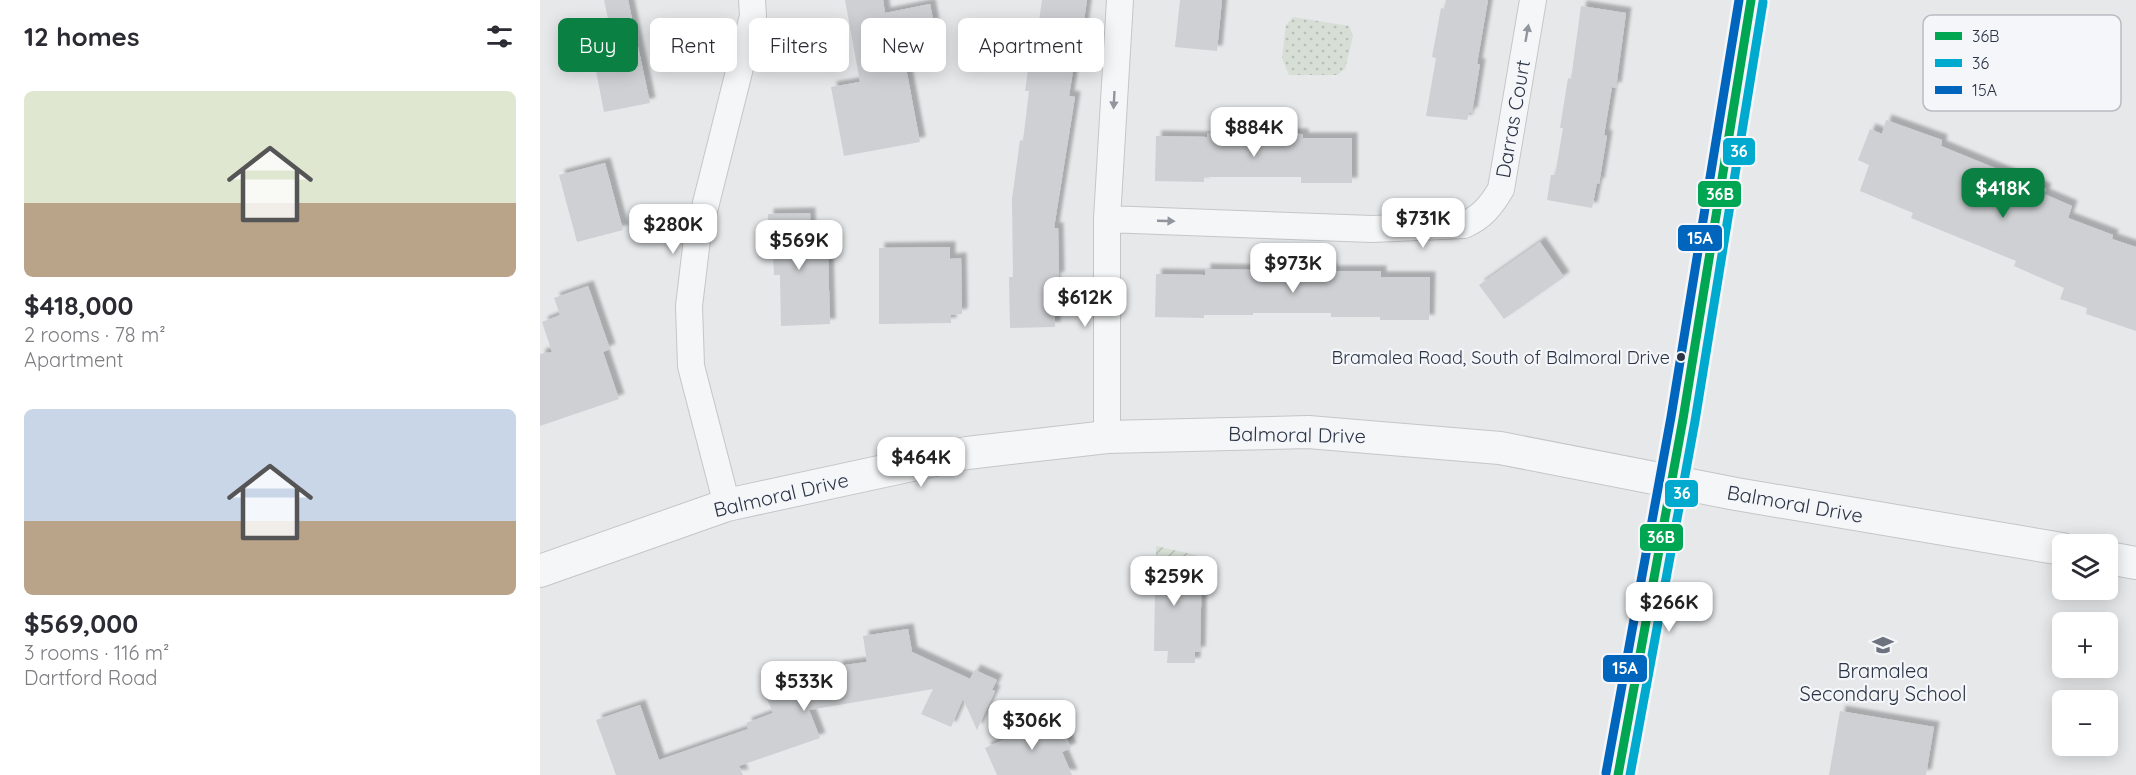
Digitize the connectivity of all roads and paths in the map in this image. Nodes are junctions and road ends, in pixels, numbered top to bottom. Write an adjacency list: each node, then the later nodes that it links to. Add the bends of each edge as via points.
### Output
1 (752, 0): 8 (street, via 753,16 697,239 689,306 691,366)
2 (1120, 0): 5 (street, one-way to 5)
3 (1533, 0): 5 (street, Darras Court, one-way to 3, via 1372,229 1464,225 1477,219 1501,189)
4 (1751, 0): 7 (main road)
5 (1107, 219): 6 (street)
6 (1107, 438): 7 (street, Balmoral Drive, via 1342,434 1500,448); 8 (street, Balmoral Drive, via 967,453)
7 (1672, 482): 9 (street, Balmoral Drive); 13 (main road)
8 (727, 506): 12 (street, Balmoral Drive)
9 (2052, 547)
10 (2118, 560): 11 (street)
11 (2136, 563)
12 (540, 571)
13 (1617, 775)

